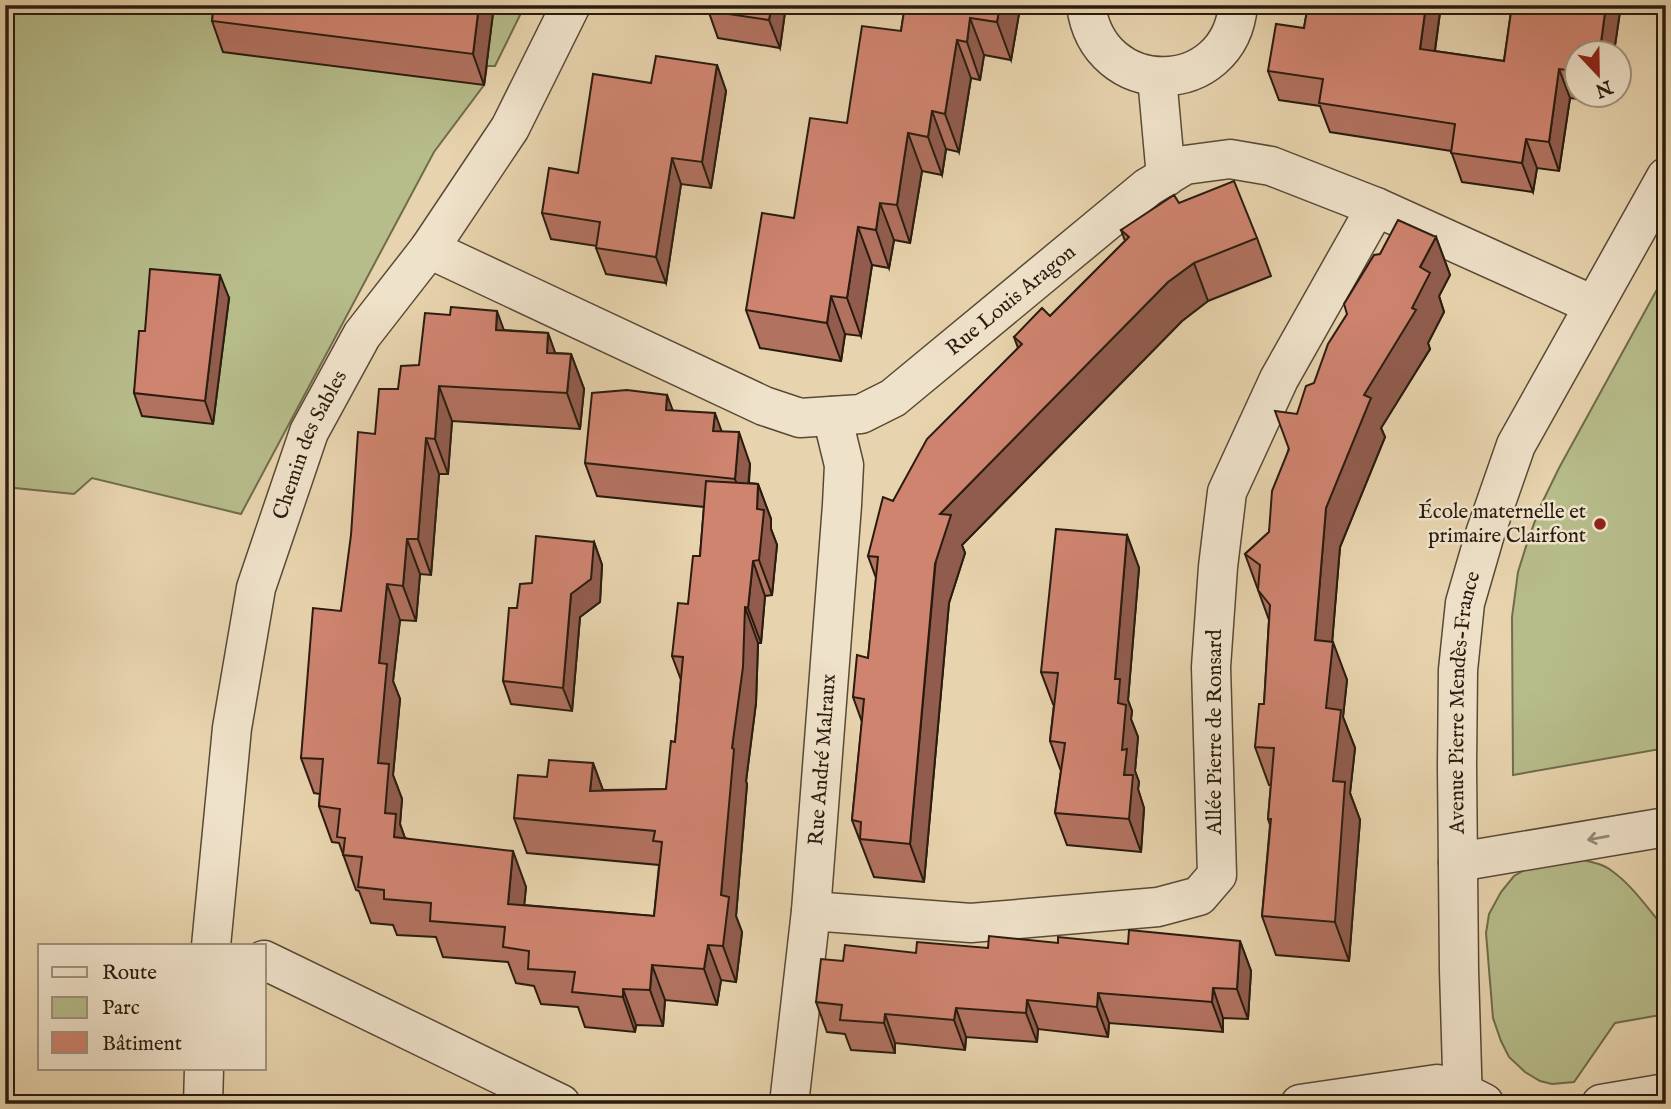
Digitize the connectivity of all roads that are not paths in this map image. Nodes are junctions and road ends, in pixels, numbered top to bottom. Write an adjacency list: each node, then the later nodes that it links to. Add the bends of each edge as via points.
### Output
1 (571, 5): 8 (street, Chemin des Sables, via 510,128)
2 (1086, 5): 4 (street, via 1090,28 1101,47 1136,73)
3 (1238, 5): 4 (street, via 1230,37 1217,54 1200,67)
4 (1157, 77): 5 (street)
5 (1166, 177): 7 (street, Rue Louis Aragon, via 1185,165 1230,159 1271,166); 10 (street, Rue Louis Aragon, via 1148,187 892,398 861,414)
6 (1666, 177): 9 (street, Avenue Pierre Mendès-France)
7 (1376, 207): 9 (street, Rue Louis Aragon); 13 (street, Allée Pierre de Ronsard, via 1279,379 1227,492 1211,667 1217,876 1199,896 1144,909 971,923)
8 (429, 249): 10 (street, Rue Louis Aragon, via 764,406 800,418); 14 (street, Chemin des Sables, via 362,335 309,432 256,588 232,728)
9 (1593, 305): 12 (street, Avenue Pierre Mendès-France, via 1516,445 1465,603 1458,670)
10 (832, 416): 13 (street, Rue André Malraux, via 844,465)
11 (1666, 827): 12 (street, one-way to 12)
12 (1458, 862): 18 (street, Avenue Pierre Mendès-France, via 1459,970)
13 (811, 911): 21 (street, Rue André Malraux)
14 (217, 944)
15 (266, 961): 20 (street)
16 (204, 1070): 19 (street)
17 (1666, 1093): 23 (street)
18 (1471, 1100): 22 (street, via 1437,1084)
19 (203, 1104)
20 (561, 1104)
21 (789, 1104)
22 (1300, 1104)
23 (1601, 1104)

